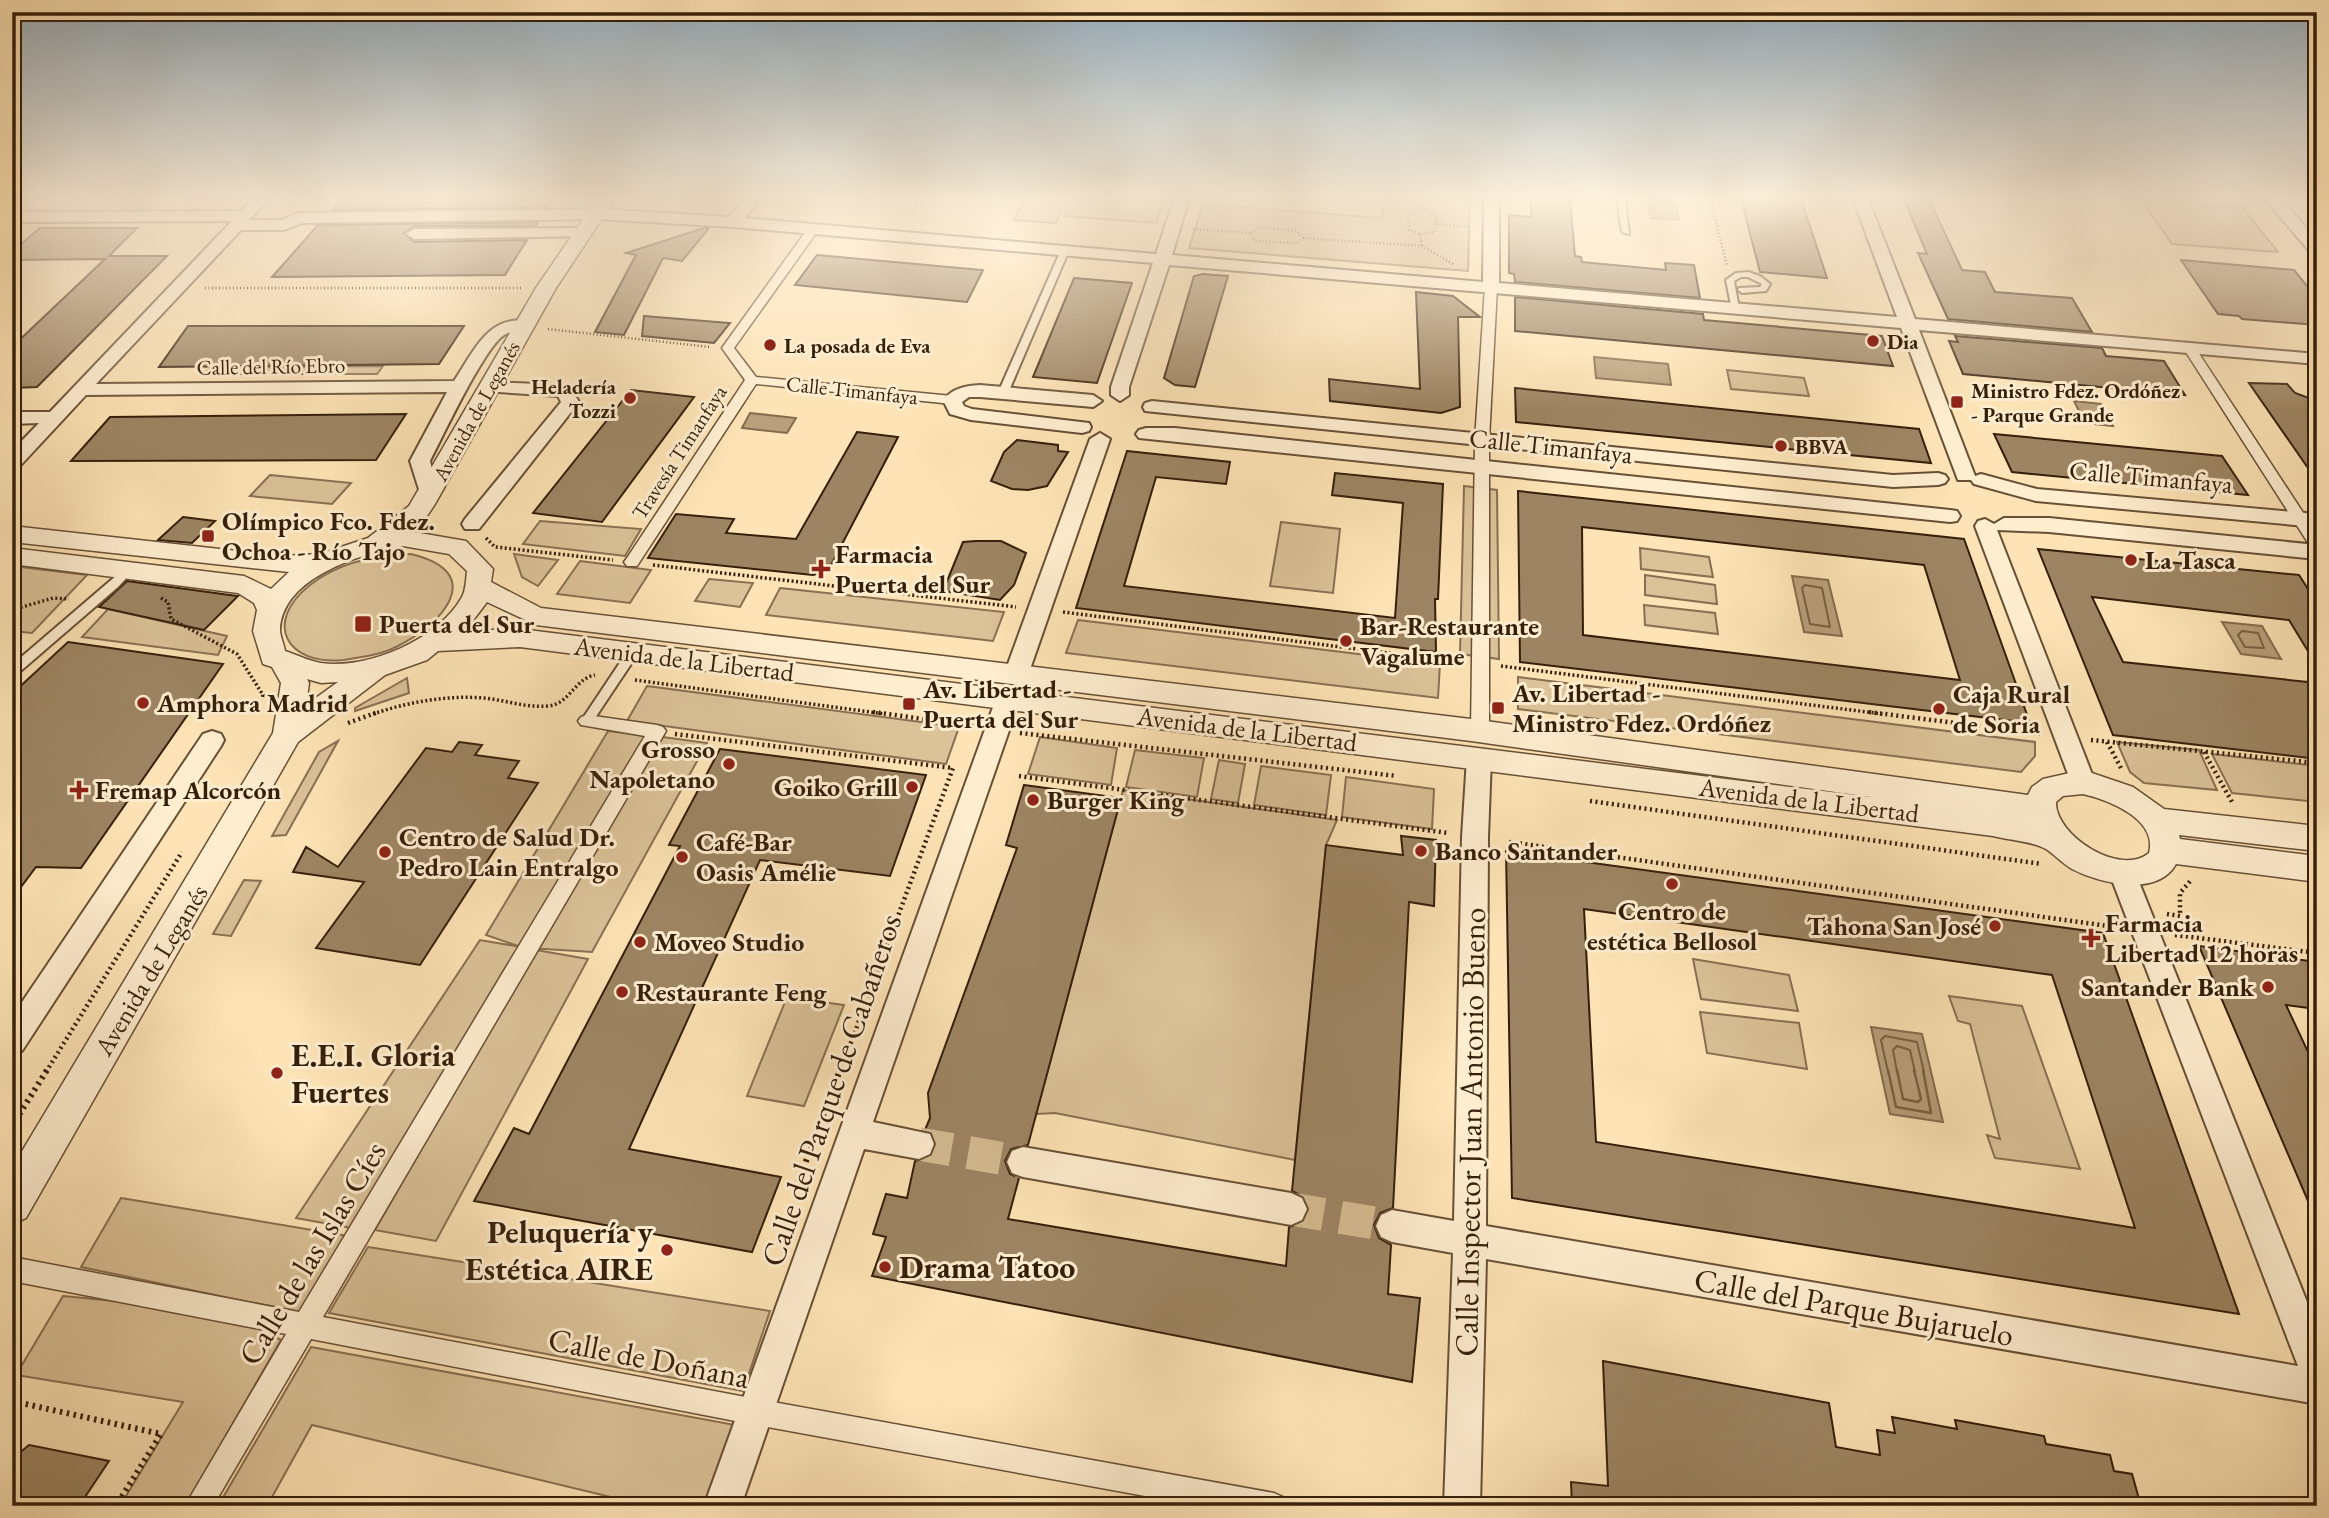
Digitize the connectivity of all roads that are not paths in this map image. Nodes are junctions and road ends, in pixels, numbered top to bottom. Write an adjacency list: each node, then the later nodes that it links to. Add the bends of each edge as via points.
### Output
1 (196, 270): 21 (street)
2 (558, 270): 15 (street, Avenida de Leganés)
3 (784, 270): 18 (street, Travesía Timanfaya, via 728,348)
4 (1056, 270): 22 (lane)
5 (1157, 270): 23 (street)
6 (1331, 270): 9 (street)
7 (1491, 270): 9 (street, Calle Inspector Juan Antonio Bueno)
8 (1888, 270): 14 (street)
9 (1491, 281): 13 (street); 31 (street, Calle Inspector Juan Antonio Bueno)
10 (12, 286): 12 (lane)
11 (1742, 290): 13 (lane, via 1763,289 1766,284 1746,273 1730,280)
12 (12, 295)
13 (1735, 309): 14 (street)
14 (1909, 324): 16 (street); 34 (street)
15 (524, 326): 19 (street, Avenida de Leganés, via 495,333); 20 (street, Avenida de Leganés)
16 (2190, 349): 17 (street); 38 (street)
17 (2317, 359)
18 (752, 380): 24 (street, Calle Timanfaya); 48 (street, Travesía Timanfaya)
19 (459, 386): 21 (street, Calle del Río Ebro); 36 (street, Avenida de Leganés, via 420,461)
20 (489, 387): 36 (street, Avenida de Leganés); 39 (street, via 564,391 570,402)
21 (84, 390): 27 (street)
22 (1003, 393): 24 (street, Calle Timanfaya, via 965,392); 25 (street, Calle Timanfaya)
23 (1119, 395): 25 (street, Calle Timanfaya); 26 (street, Calle Timanfaya)
24 (952, 400): 29 (street, Calle Timanfaya, via 957,410 971,414)
25 (1093, 401): 29 (street, via 1083,408)
26 (1152, 407): 30 (street, Calle del Parque de Cabañeros, via 1157,415 1155,426); 31 (street, Calle Timanfaya)
27 (57, 417): 28 (street); 32 (street)
28 (12, 418)
29 (1082, 427): 30 (street)
30 (1122, 438): 33 (street, Calle Timanfaya); 57 (street, Calle del Parque de Cabañeros, via 1041,610)
31 (1482, 440): 33 (street, Calle Inspector Juan Antonio Bueno); 35 (street, Calle Timanfaya, via 1893,481)
32 (12, 463)
33 (1482, 467): 37 (street, Calle Timanfaya); 61 (street, Calle Inspector Juan Antonio Bueno)
34 (1973, 478): 35 (street, Calle Timanfaya); 38 (street, Calle Timanfaya, via 2036,495); 40 (street, via 2005,493 2017,509 2015,518)
35 (1938, 479): 37 (street, via 1929,492 1939,509)
36 (424, 503): 42 (street, Avenida de Leganés); 43 (street, Avenida de Leganés)
37 (1951, 516): 40 (street, Calle Timanfaya)
38 (2308, 521): 44 (street)
39 (472, 524)
40 (1995, 526): 45 (street, via 2049,525); 62 (street)
41 (12, 534): 47 (street, via 282,564)
42 (430, 539): 43 (street); 50 (street, via 454,544 471,555 480,570)
43 (376, 542): 47 (street)
44 (2317, 546)
45 (2317, 552)
46 (12, 556): 49 (street)
47 (323, 562): 51 (street, via 283,592)
48 (632, 562)
49 (128, 570): 51 (street, via 244,585 264,597); 56 (lane)
50 (481, 588): 52 (street, via 474,606); 57 (street, Avenida de la Libertad, via 537,616)
51 (270, 609): 54 (street, via 264,629 268,647)
52 (438, 642): 53 (street, Avenida de la Libertad, via 520,638); 55 (street)
53 (633, 652): 57 (street, Avenida de la Libertad); 58 (lane)
54 (284, 664): 55 (street, via 307,672 339,674); 59 (street, Avenida de Leganés, via 295,683)
55 (376, 669): 59 (street, Avenida de Leganés)
56 (12, 672)
57 (1012, 687): 61 (street, Avenida de la Libertad); 71 (street, Calle del Parque de Cabañeros)
58 (587, 721): 79 (street, Calle de las Islas Cíes, via 657,731)
59 (289, 734): 74 (street, Avenida de Leganés)
60 (212, 740): 70 (street)
61 (1480, 745): 63 (street, Avenida de la Libertad); 67 (street, Avenida de la Libertad, via 1993,824); 77 (street, Calle Inspector Juan Antonio Bueno)
62 (2083, 782): 63 (street, via 2051,787); 64 (street, via 2123,795)
63 (2039, 808): 67 (street)
64 (2155, 820): 65 (street); 66 (street)
65 (2317, 839)
66 (2166, 850): 68 (street); 69 (street, via 2153,868)
67 (2052, 851): 69 (street)
68 (2317, 869)
69 (2122, 872): 80 (street)
70 (12, 1042)
71 (854, 1133): 72 (street); 82 (street, Calle del Parque de Cabañeros)
72 (919, 1144)
73 (1023, 1162): 75 (street)
74 (12, 1205)
75 (1291, 1209)
76 (1392, 1226): 77 (street, Calle del Parque Bujaruelo)
77 (1470, 1240): 81 (street, Calle del Parque Bujaruelo); 86 (street, Calle Inspector Juan Antonio Bueno)
78 (12, 1269): 79 (street, Calle de Doñana)
79 (304, 1327): 82 (street, Calle de Doñana); 83 (street, Calle de las Islas Cíes)
80 (2317, 1371)
81 (2317, 1387)
82 (755, 1412): 84 (street, Calle del Parque de Cabañeros); 85 (street, Calle de Doñana)
83 (198, 1506)
84 (722, 1506)
85 (1274, 1506)
86 (1462, 1506)

